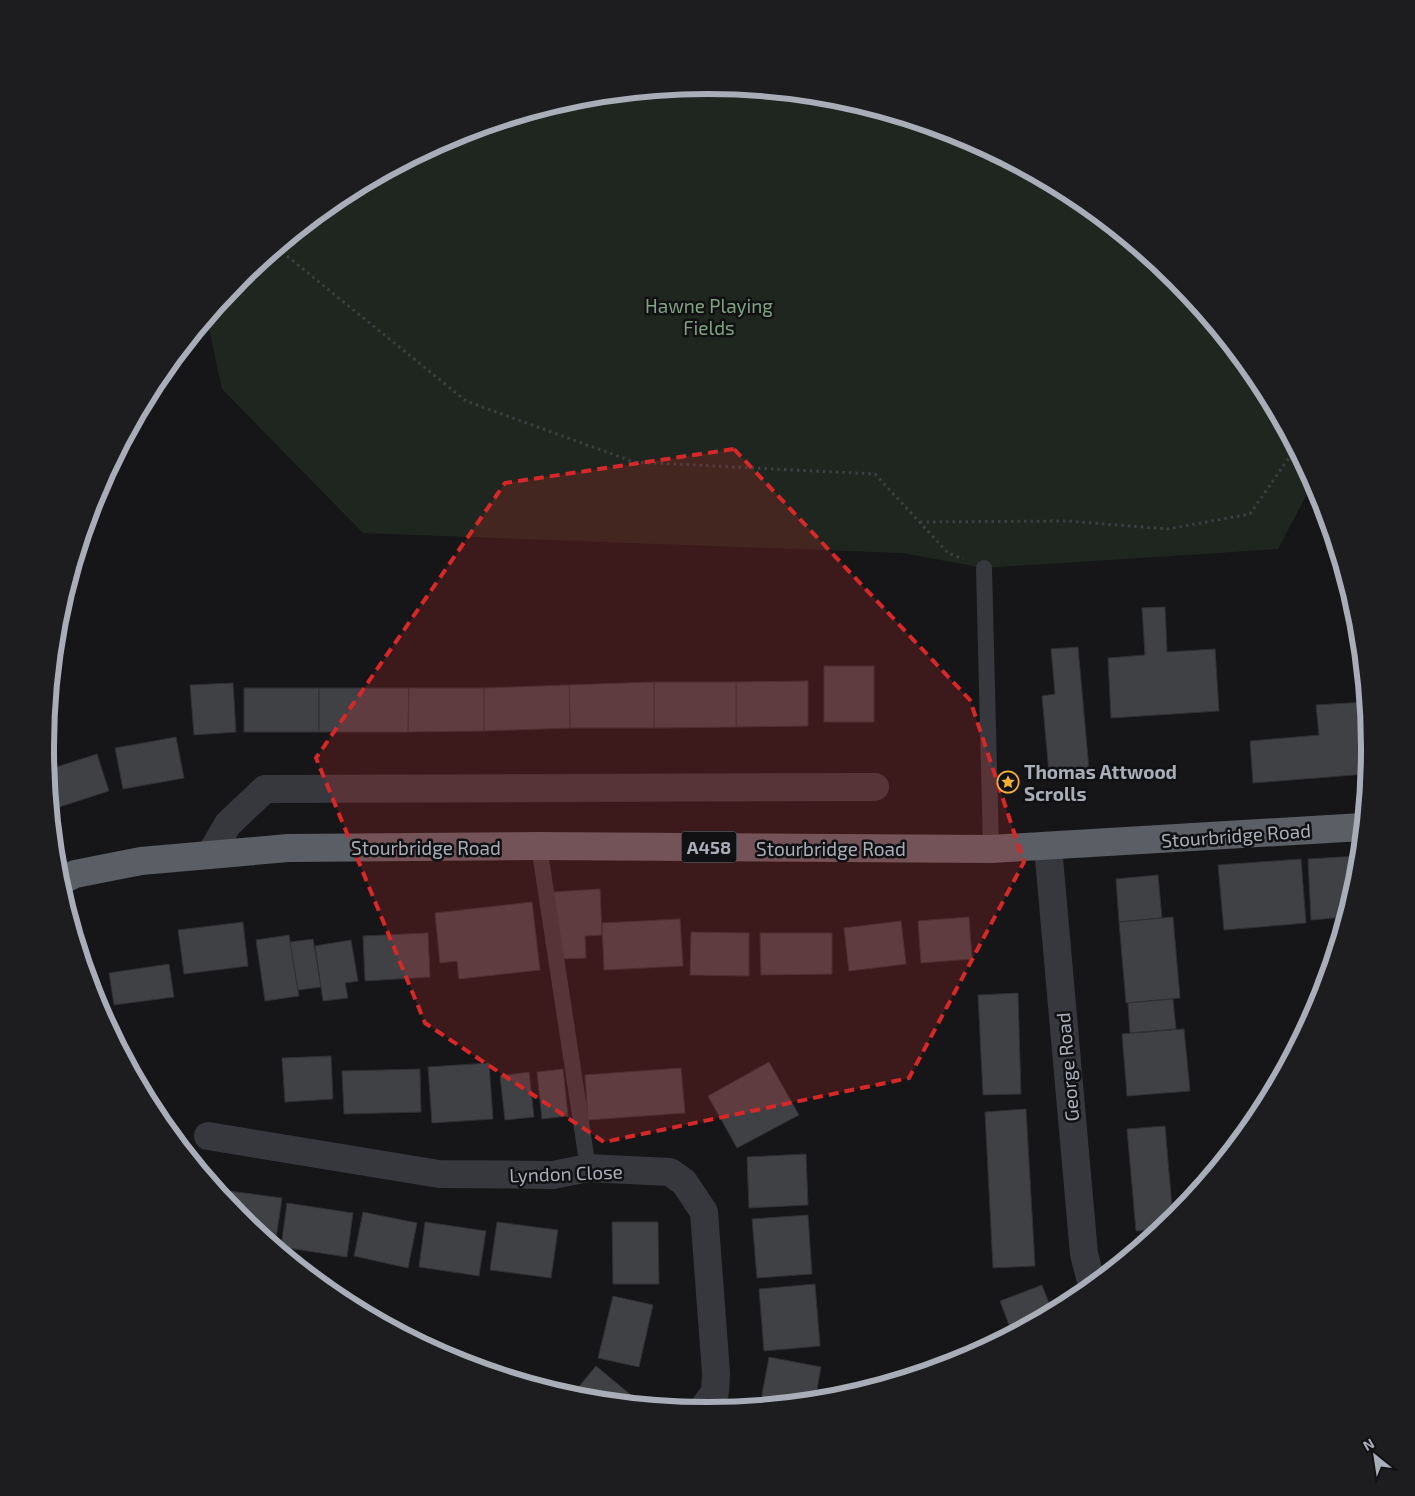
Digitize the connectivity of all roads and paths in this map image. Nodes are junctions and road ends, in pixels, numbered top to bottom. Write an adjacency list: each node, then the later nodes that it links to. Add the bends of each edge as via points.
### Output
1 (281, 252): 3 (path, via 466,401 634,462 874,474)
2 (1291, 454): 3 (path, via 1250,514 1168,529 1068,521)
3 (919, 522): 4 (path, via 948,553)
4 (984, 568): 9 (lane)
5 (874, 787): 10 (street, via 265,789 228,824)
6 (1357, 827): 8 (highway, Stourbridge Road / A458)
7 (539, 846): 9 (highway, Stourbridge Road / A458); 10 (highway, Stourbridge Road / A458, via 288,848); 13 (lane)
8 (1048, 847): 9 (highway, Stourbridge Road / A458); 14 (street, George Road, via 1084,1254)
9 (991, 849)
10 (210, 855): 11 (highway, Stourbridge Road / A458, via 141,861)
11 (67, 878)
12 (208, 1136): 13 (street, Lyndon Close, via 439,1174 552,1175)
13 (588, 1168): 15 (street, Lyndon Close, via 670,1172 684,1182 704,1212 716,1373 715,1392)
14 (1090, 1278)
15 (708, 1402)

